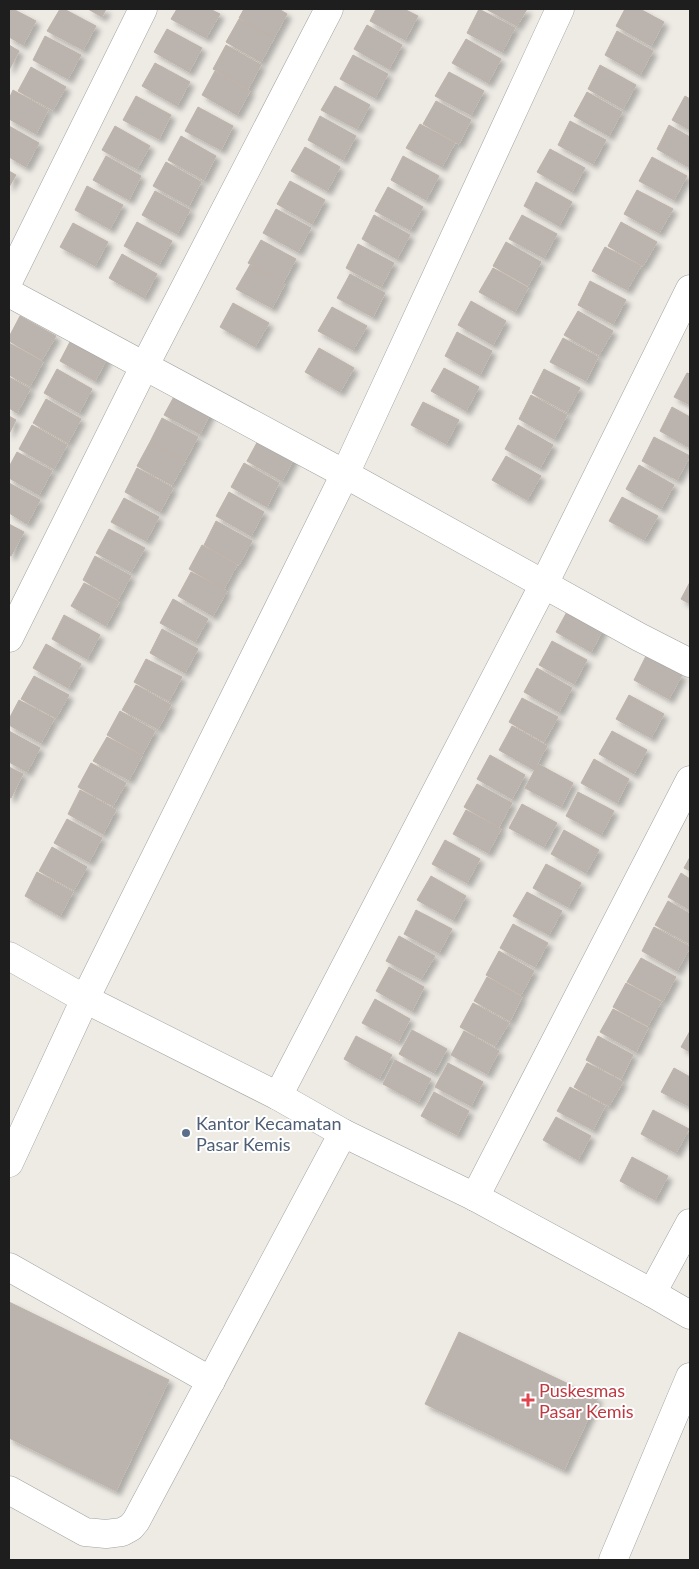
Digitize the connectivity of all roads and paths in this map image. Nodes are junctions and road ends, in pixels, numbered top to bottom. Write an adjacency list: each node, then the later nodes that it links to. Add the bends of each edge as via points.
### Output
1 (143, 9): 4 (street)
2 (329, 9): 7 (street)
3 (560, 9): 8 (street)
4 (9, 280)
5 (690, 289): 9 (street)
6 (9, 293): 7 (street)
7 (144, 367): 8 (street); 10 (street)
8 (345, 474): 9 (street); 14 (street)
9 (544, 584): 11 (street); 15 (street)
10 (9, 638)
11 (690, 663)
12 (690, 780): 18 (street)
13 (9, 956): 14 (street)
14 (85, 999): 15 (street); 17 (street)
15 (278, 1096): 16 (street)
16 (343, 1133): 18 (street); 24 (street)
17 (9, 1163)
18 (475, 1197): 21 (street)
19 (690, 1223): 21 (street)
20 (9, 1267): 24 (street)
21 (652, 1293): 22 (street)
22 (690, 1315)
23 (690, 1377): 26 (street)
24 (211, 1381): 25 (street, via 136,1521 122,1532 84,1532)
25 (9, 1490)
26 (613, 1560)

